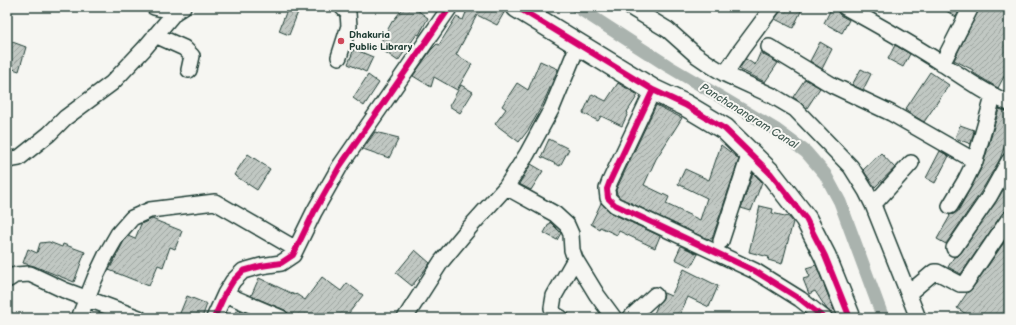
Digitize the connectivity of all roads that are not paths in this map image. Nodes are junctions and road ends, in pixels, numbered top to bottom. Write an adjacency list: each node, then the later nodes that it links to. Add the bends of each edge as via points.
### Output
1 (154, 7): 9 (street)
2 (342, 7): 13 (street, via 348,12 350,26)
3 (450, 7): 31 (street, via 340,166)
4 (517, 7): 11 (street)
5 (630, 7): 16 (street, via 668,30 696,55)
6 (774, 7): 16 (street)
7 (845, 7): 14 (street)
8 (971, 7): 14 (street)
9 (179, 10): 10 (street)
10 (156, 35): 15 (street, via 184,48 192,56); 21 (street, via 112,83 65,118 19,158)
11 (578, 45): 17 (street); 25 (street, via 552,108)
12 (769, 47): 22 (street, via 832,85 890,113)
13 (339, 57)
14 (942, 64): 18 (street)
15 (189, 70)
16 (725, 74): 26 (street, via 795,109 851,167)
17 (654, 90): 20 (street, via 725,129); 46 (street, via 610,181 607,189 608,198 615,205 755,271 800,299)
18 (993, 97): 19 (street); 22 (street)
19 (1009, 103)
20 (750, 153): 29 (street); 47 (street, via 771,174 806,219 825,256)
21 (7, 160)
22 (975, 161): 27 (street)
23 (1009, 161): 30 (street, via 989,197)
24 (911, 162): 26 (street)
25 (506, 187): 32 (street, via 554,214 567,225); 43 (street, via 441,262)
26 (873, 205): 34 (street)
27 (950, 206)
28 (1009, 219): 34 (street, via 965,284 934,272)
29 (721, 241)
30 (954, 248)
31 (296, 250): 35 (street, via 281,263 243,271); 37 (street, via 215,202 150,210 132,218 118,234)
32 (575, 259): 38 (street, via 554,296 552,308); 44 (street)
33 (10, 280): 37 (street, via 15,275 30,274)
34 (909, 293): 48 (street)
35 (225, 294): 41 (street); 42 (street)
36 (655, 295): 45 (street)
37 (86, 298): 39 (street); 40 (street)
38 (556, 317)
39 (79, 318)
40 (139, 318)
41 (214, 318)
42 (281, 318)
43 (405, 318)
44 (614, 318)
45 (630, 318)
46 (824, 318)
47 (850, 318)
48 (918, 318)

